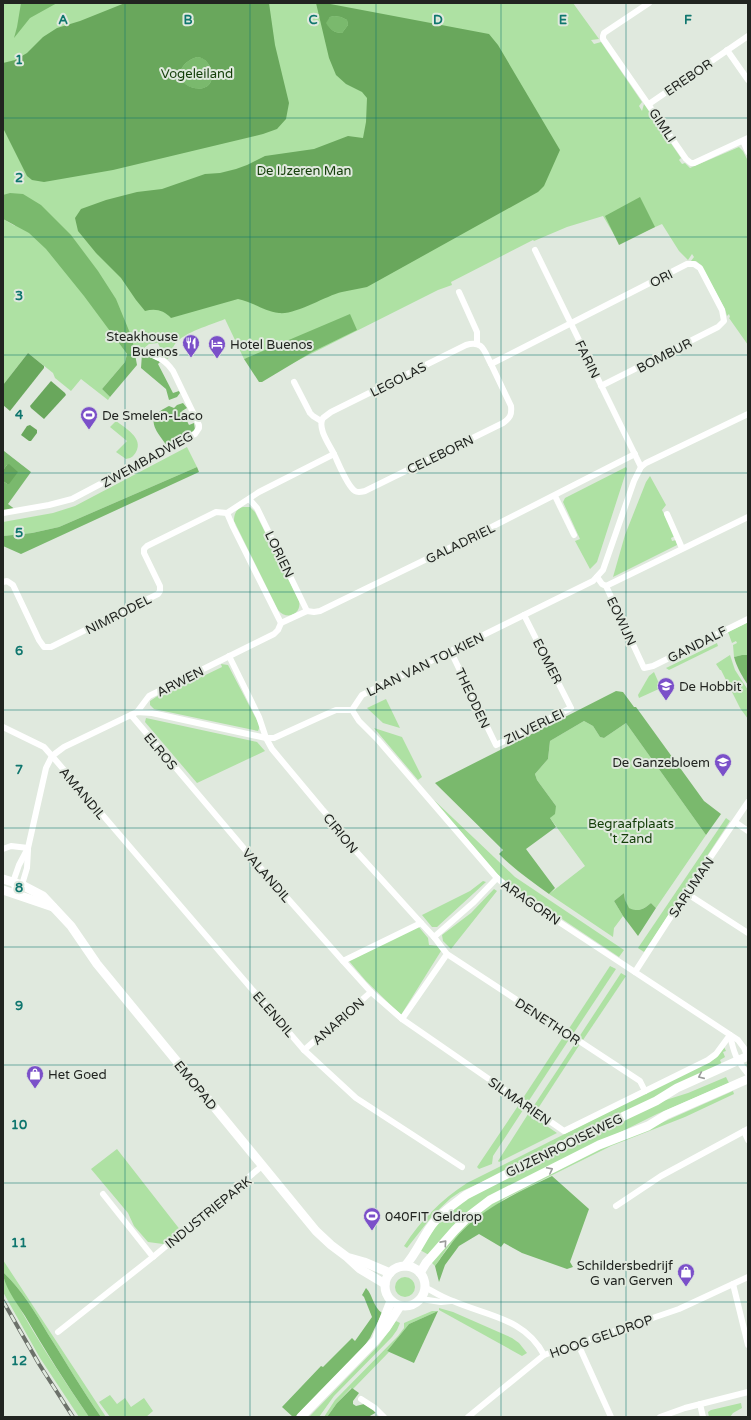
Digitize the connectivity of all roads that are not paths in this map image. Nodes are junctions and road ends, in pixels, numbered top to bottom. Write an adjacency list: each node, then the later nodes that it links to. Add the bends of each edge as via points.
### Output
1 (650, 3): 5 (street, GIMLI, via 603,36)
2 (748, 36): 3 (street, EREBOR)
3 (727, 50): 4 (street); 5 (street, EREBOR)
4 (748, 80)
5 (649, 104): 6 (street, GIMLI, via 691,163)
6 (745, 140): 7 (street)
7 (748, 152)
8 (535, 250): 11 (street, FARIN)
9 (459, 292): 12 (street, via 477,332)
10 (724, 321): 11 (street, ORI, via 722,310 703,271 697,265 691,264); 16 (street, BOMBUR, via 718,328)
11 (571, 324): 14 (street); 16 (street, FARIN)
12 (477, 344): 14 (street); 18 (street, LEGOLAS, via 458,348 331,412)
13 (148, 353): 24 (street, ZWEMBADWEG, via 161,358 172,371 199,425 195,434 72,499)
14 (491, 364): 19 (street, CELEBORN, via 511,406 509,420 362,492 353,489)
15 (294, 382): 18 (street, via 310,414)
16 (601, 386): 20 (street, FARIN)
17 (748, 414): 21 (street)
18 (321, 421): 19 (street)
19 (334, 454): 23 (street)
20 (635, 454): 21 (street, FARIN); 22 (street, GALADRIEL)
21 (641, 467): 30 (street, LAAN VAN TOLKIEN, via 603,570)
22 (555, 496): 28 (street); 33 (street, GALADRIEL, via 320,611)
23 (249, 499): 25 (street); 33 (street, LORIEN, via 257,508)
24 (3, 513)
25 (227, 513): 31 (street, NIMRODEL, via 216,512 144,549 160,586 158,594 51,647 44,647 39,640 13,585 8,581); 36 (street)
26 (667, 514): 29 (street)
27 (748, 517): 29 (street)
28 (574, 535)
29 (682, 548): 32 (street)
30 (597, 577): 32 (street, EOWIJN); 34 (street, LAAN VAN TOLKIEN)
31 (3, 582)
32 (606, 586): 39 (street, EOWIJN)
33 (307, 611): 36 (street, GALADRIEL)
34 (524, 615): 37 (street, LAAN VAN TOLKIEN); 40 (street, EOMER)
35 (748, 619): 39 (street, GANDALF, via 653,666)
36 (281, 623): 38 (street, ARWEN, via 274,634)
37 (451, 652): 41 (street, LAAN VAN TOLKIEN, via 362,695); 45 (street, THEODEN)
38 (229, 656): 42 (street, ARWEN, via 149,696); 44 (street, via 259,717)
39 (644, 668)
40 (571, 708): 45 (street, ZILVERLEI)
41 (352, 710): 44 (street, via 336,710 274,738); 54 (street, ARAGORN)
42 (134, 714): 44 (street, via 152,713); 46 (street, via 64,747); 47 (street, ELROS)
43 (3, 727): 46 (street, AMANDIL, via 44,747)
44 (266, 738): 62 (street, CIRION, via 272,749 338,827 344,838)
45 (496, 745)
46 (52, 756): 50 (street, AMANDIL); 52 (street, via 46,768)
47 (192, 788): 66 (street, VALANDIL)
48 (748, 802): 49 (street, SARUMAN)
49 (735, 822): 51 (street); 59 (street, SARUMAN)
50 (114, 829): 71 (street, ELENDIL)
51 (748, 831)
52 (28, 848): 53 (street, via 11,846); 56 (street); 57 (street, via 27,868)
53 (3, 849)
54 (497, 878): 64 (street); 67 (street, ARAGORN)
55 (3, 879): 56 (main road, EMOPAD)
56 (13, 882): 57 (main road, EMOPAD); 60 (street)
57 (22, 885): 60 (street); 61 (main road, EMOPAD, via 43,896)
58 (3, 890): 60 (main road, EMOPAD)
59 (686, 893): 63 (street); 67 (street, SARUMAN)
60 (18, 894): 61 (main road, EMOPAD)
61 (53, 907): 79 (main road, EMOPAD, via 71,926 97,964)
62 (421, 923): 64 (street, CIRION); 66 (street)
63 (748, 933)
64 (434, 937): 65 (street, DENETHOR)
65 (447, 954): 69 (street); 76 (street, DENETHOR, via 640,1081)
66 (343, 961): 68 (street, VALANDIL)
67 (635, 972): 70 (street, ARAGORN)
68 (371, 992): 69 (street, VALANDIL); 71 (street, ANARION)
69 (402, 1019): 76 (street, SILMARIEN, via 564,1131)
70 (730, 1035): 72 (street, ARAGORN, via 738,1040); 73 (street); 76 (street, via 716,1054 708,1060)
71 (304, 1050): 80 (street, ELENDIL, via 356,1098)
72 (748, 1056): 73 (main road, GIJZENROOISEWEG)
73 (737, 1060): 74 (street); 85 (main road, GIJZENROOISEWEG, one-way to 85, via 466,1195 451,1206 430,1228)
74 (748, 1074)
75 (748, 1079): 87 (main road, GIJZENROOISEWEG, one-way to 75, via 455,1230 490,1200 599,1145 648,1126 666,1115)
76 (644, 1091)
77 (746, 1130): 78 (street); 82 (street, via 661,1176)
78 (748, 1140)
79 (262, 1166): 83 (street, INDUSTRIEPARK); 84 (main road, EMOPAD, via 316,1231)
80 (462, 1167)
81 (103, 1194): 83 (street, INDUSTRIEPARK)
82 (616, 1206)
83 (153, 1257): 96 (street, INDUSTRIEPARK)
84 (347, 1257): 86 (main road, EMOPAD); 89 (main road, EMOPAD, via 360,1269)
85 (405, 1266): 86 (main road); 87 (main road)
86 (390, 1273): 89 (main road)
87 (420, 1273): 91 (main road)
88 (748, 1277): 90 (street, HOOG GELDROP)
89 (385, 1284): 93 (main road)
90 (732, 1284): 98 (street, HOOG GELDROP, via 679,1309); 99 (street)
91 (425, 1287): 92 (main road); 94 (street)
92 (421, 1299): 94 (street); 95 (main road, via 407,1306)
93 (391, 1301): 95 (main road); 97 (main road)
94 (451, 1301): 100 (street, via 513,1323 534,1339)
95 (400, 1306): 97 (main road)
96 (58, 1332)
97 (375, 1341): 104 (main road)
98 (578, 1344): 100 (street, HOOG GELDROP); 107 (street)
99 (748, 1345)
100 (544, 1355): 106 (street, HOOG GELDROP)
101 (748, 1392): 103 (street)
102 (360, 1399): 105 (street)
103 (700, 1404): 108 (street); 109 (street)
104 (301, 1417)
105 (384, 1417)
106 (468, 1417)
107 (611, 1417)
108 (660, 1417)
109 (703, 1417)

